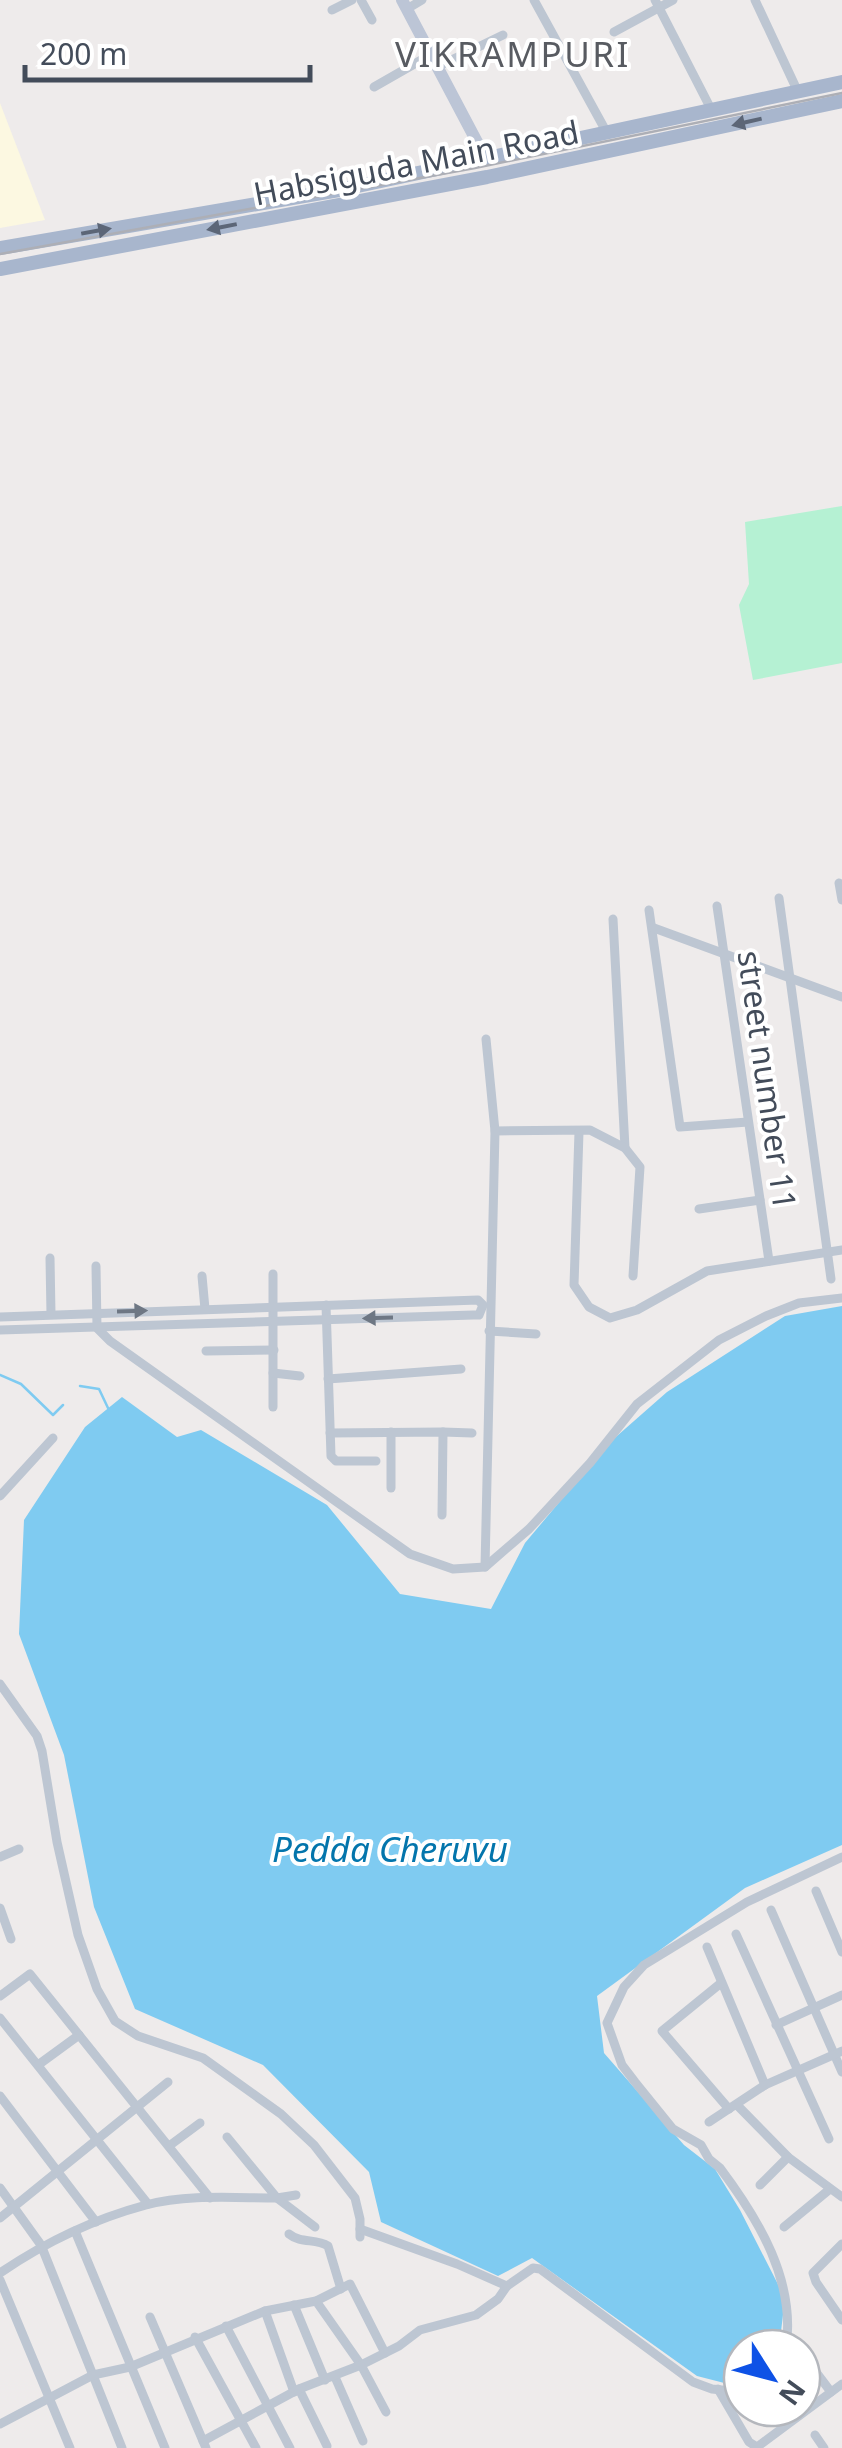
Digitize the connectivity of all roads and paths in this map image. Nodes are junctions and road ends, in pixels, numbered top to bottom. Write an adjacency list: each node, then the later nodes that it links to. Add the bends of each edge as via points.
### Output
1 (352, 0): 9 (street)
2 (361, 0): 10 (street)
3 (422, 0): 7 (street)
4 (534, 0): 19 (street)
5 (674, 0): 8 (street)
6 (755, 0): 16 (street)
7 (404, 4): 13 (street)
8 (657, 4): 11 (street); 18 (street)
9 (332, 10)
10 (372, 20)
11 (614, 32)
12 (503, 36): 13 (street)
13 (434, 61): 15 (street); 20 (street)
14 (842, 82): 16 (main road, Habsiguda Main Road)
15 (374, 86)
16 (798, 92): 18 (main road, Habsiguda Main Road)
17 (842, 101): 23 (main road, Habsiguda Main Road, one-way to 23)
18 (712, 112): 19 (main road, Habsiguda Main Road)
19 (606, 133): 20 (main road, Habsiguda Main Road)
20 (486, 159): 21 (main road, Habsiguda Main Road, one-way to 20)
21 (45, 240): 22 (main road, Habsiguda Main Road); 23 (main road)
22 (0, 248)
23 (46, 262): 24 (main road, Habsiguda Main Road)
24 (0, 269)
25 (839, 883): 27 (street)
26 (779, 898): 33 (street)
27 (842, 900)
28 (717, 906): 32 (street, street number 11)
29 (649, 910): 31 (street)
30 (612, 919): 39 (street)
31 (654, 928): 32 (street); 36 (street, via 680,1127)
32 (725, 953): 33 (street); 36 (street, street number 11)
33 (791, 979): 34 (street); 43 (street)
34 (842, 997)
35 (486, 1040): 37 (street)
36 (748, 1122): 40 (street, street number 11)
37 (495, 1131): 38 (street); 65 (street)
38 (579, 1132): 39 (street, via 590,1130); 45 (street, via 574,1285 589,1307 610,1318 707,1270)
39 (625, 1148): 49 (street, via 640,1167)
40 (760, 1200): 41 (street); 45 (street, street number 11)
41 (700, 1209)
42 (842, 1250): 43 (street)
43 (826, 1252): 45 (street); 50 (street)
44 (50, 1258): 57 (street)
45 (769, 1261)
46 (96, 1266): 56 (street)
47 (273, 1274): 53 (street)
48 (202, 1276): 55 (street)
49 (632, 1276)
50 (831, 1279)
51 (842, 1298): 83 (street, via 798,1304 719,1340 637,1404 553,1503)
52 (428, 1302): 54 (street); 58 (street); 58 (street, via 483,1305 479,1315)
53 (273, 1305): 54 (street); 55 (street); 60 (street)
54 (326, 1306): 61 (street)
55 (205, 1308): 56 (street, one-way to 55); 62 (street)
56 (97, 1312): 57 (street); 63 (street)
57 (50, 1314): 59 (street)
58 (429, 1316): 61 (street, one-way to 61)
59 (0, 1317)
60 (273, 1320): 61 (street); 62 (street); 67 (street)
61 (327, 1320): 72 (street)
62 (206, 1322): 63 (street)
63 (97, 1328): 64 (street); 83 (street, via 410,1554 452,1569)
64 (0, 1330)
65 (489, 1331): 66 (street); 83 (street)
66 (536, 1334)
67 (274, 1350): 68 (street); 70 (street)
68 (206, 1351)
69 (461, 1370): 72 (street)
70 (274, 1374): 71 (street); 73 (street)
71 (300, 1376)
72 (328, 1379): 76 (street)
73 (273, 1407)
74 (391, 1432): 75 (street); 76 (street); 80 (street)
75 (444, 1432): 77 (street); 82 (street)
76 (330, 1433): 79 (street, via 333,1459)
77 (472, 1433)
78 (53, 1438): 81 (street)
79 (376, 1462)
80 (390, 1488)
81 (0, 1496)
82 (442, 1515)
83 (486, 1566)
84 (0, 1684): 137 (street, via 37,1736 78,1934 115,2021 203,2058 266,2102 340,2176 355,2198 360,2233)
85 (19, 1849): 86 (street)
86 (0, 1857)
87 (842, 1857): 145 (street, via 748,1902 644,1965 624,1987 607,2023 622,2065 673,2128 720,2168 768,2245 787,2293)
88 (816, 1892): 94 (street)
89 (0, 1908): 92 (street)
90 (771, 1910): 98 (street)
91 (736, 1934): 100 (street)
92 (11, 1939)
93 (707, 1947): 95 (street)
94 (842, 1952)
95 (720, 1983): 107 (street); 110 (street, via 662,2031)
96 (842, 1995): 98 (street)
97 (0, 1996): 101 (street, via 30,1974)
98 (814, 2009): 100 (street); 102 (street)
99 (0, 2018): 103 (street)
100 (776, 2025): 104 (street)
101 (79, 2035): 103 (street); 109 (street)
102 (838, 2053): 104 (street); 105 (street)
103 (38, 2065): 114 (street)
104 (796, 2071): 107 (street); 115 (street)
105 (842, 2072)
106 (168, 2082): 109 (street)
107 (765, 2085): 110 (street)
108 (0, 2096): 118 (street)
109 (138, 2107): 114 (street); 116 (street)
110 (733, 2107): 111 (street); 117 (street)
111 (709, 2122)
112 (200, 2123): 116 (street)
113 (227, 2138): 125 (street)
114 (95, 2140): 118 (street); 126 (street)
115 (829, 2140)
116 (169, 2146): 124 (street)
117 (788, 2156): 119 (street); 121 (street)
118 (58, 2170): 127 (street); 129 (street)
119 (760, 2185)
120 (0, 2188): 127 (street)
121 (830, 2189): 123 (street); 130 (street)
122 (296, 2196): 125 (street)
123 (842, 2197)
124 (210, 2198): 125 (street); 126 (street)
125 (277, 2198): 131 (street)
126 (148, 2204): 129 (street)
127 (15, 2207): 128 (street); 135 (street)
128 (0, 2218)
129 (96, 2222): 132 (street)
130 (784, 2227)
131 (315, 2228)
132 (75, 2231): 135 (street); 150 (street)
133 (289, 2234): 138 (street, via 328,2246)
134 (842, 2244): 143 (street, via 813,2272)
135 (41, 2245): 136 (street); 151 (street)
136 (0, 2277): 159 (street)
137 (507, 2286): 148 (street, via 476,2314 420,2330); 155 (street, via 540,2269 694,2382)
138 (342, 2289): 139 (street); 148 (street, via 350,2284)
139 (316, 2301): 140 (street); 149 (street)
140 (294, 2305): 141 (street); 152 (street)
141 (265, 2311): 144 (street); 156 (street)
142 (150, 2317): 147 (street)
143 (842, 2320)
144 (226, 2326): 146 (street); 160 (street)
145 (786, 2328)
146 (195, 2338): 147 (street); 162 (street)
147 (162, 2352): 150 (street); 166 (street)
148 (385, 2352): 149 (street)
149 (361, 2365): 152 (street); 161 (street)
150 (130, 2366): 151 (street); 170 (street)
151 (93, 2376): 159 (street); 169 (street)
152 (330, 2378): 156 (street); 165 (street)
153 (822, 2379): 158 (street)
154 (842, 2384): 158 (street)
155 (718, 2389): 157 (street); 158 (street, via 757,2447)
156 (296, 2390): 160 (street); 167 (street)
157 (722, 2390)
158 (832, 2392)
159 (50, 2399): 163 (street); 168 (street)
160 (269, 2404): 162 (street); 172 (street)
161 (386, 2412)
162 (241, 2421): 166 (street); 171 (street)
163 (0, 2424)
164 (815, 2434): 173 (street)
165 (363, 2441)
166 (204, 2444)
167 (327, 2446)
168 (70, 2448)
169 (122, 2448)
170 (164, 2448)
171 (256, 2448)
172 (290, 2448)
173 (824, 2448)

